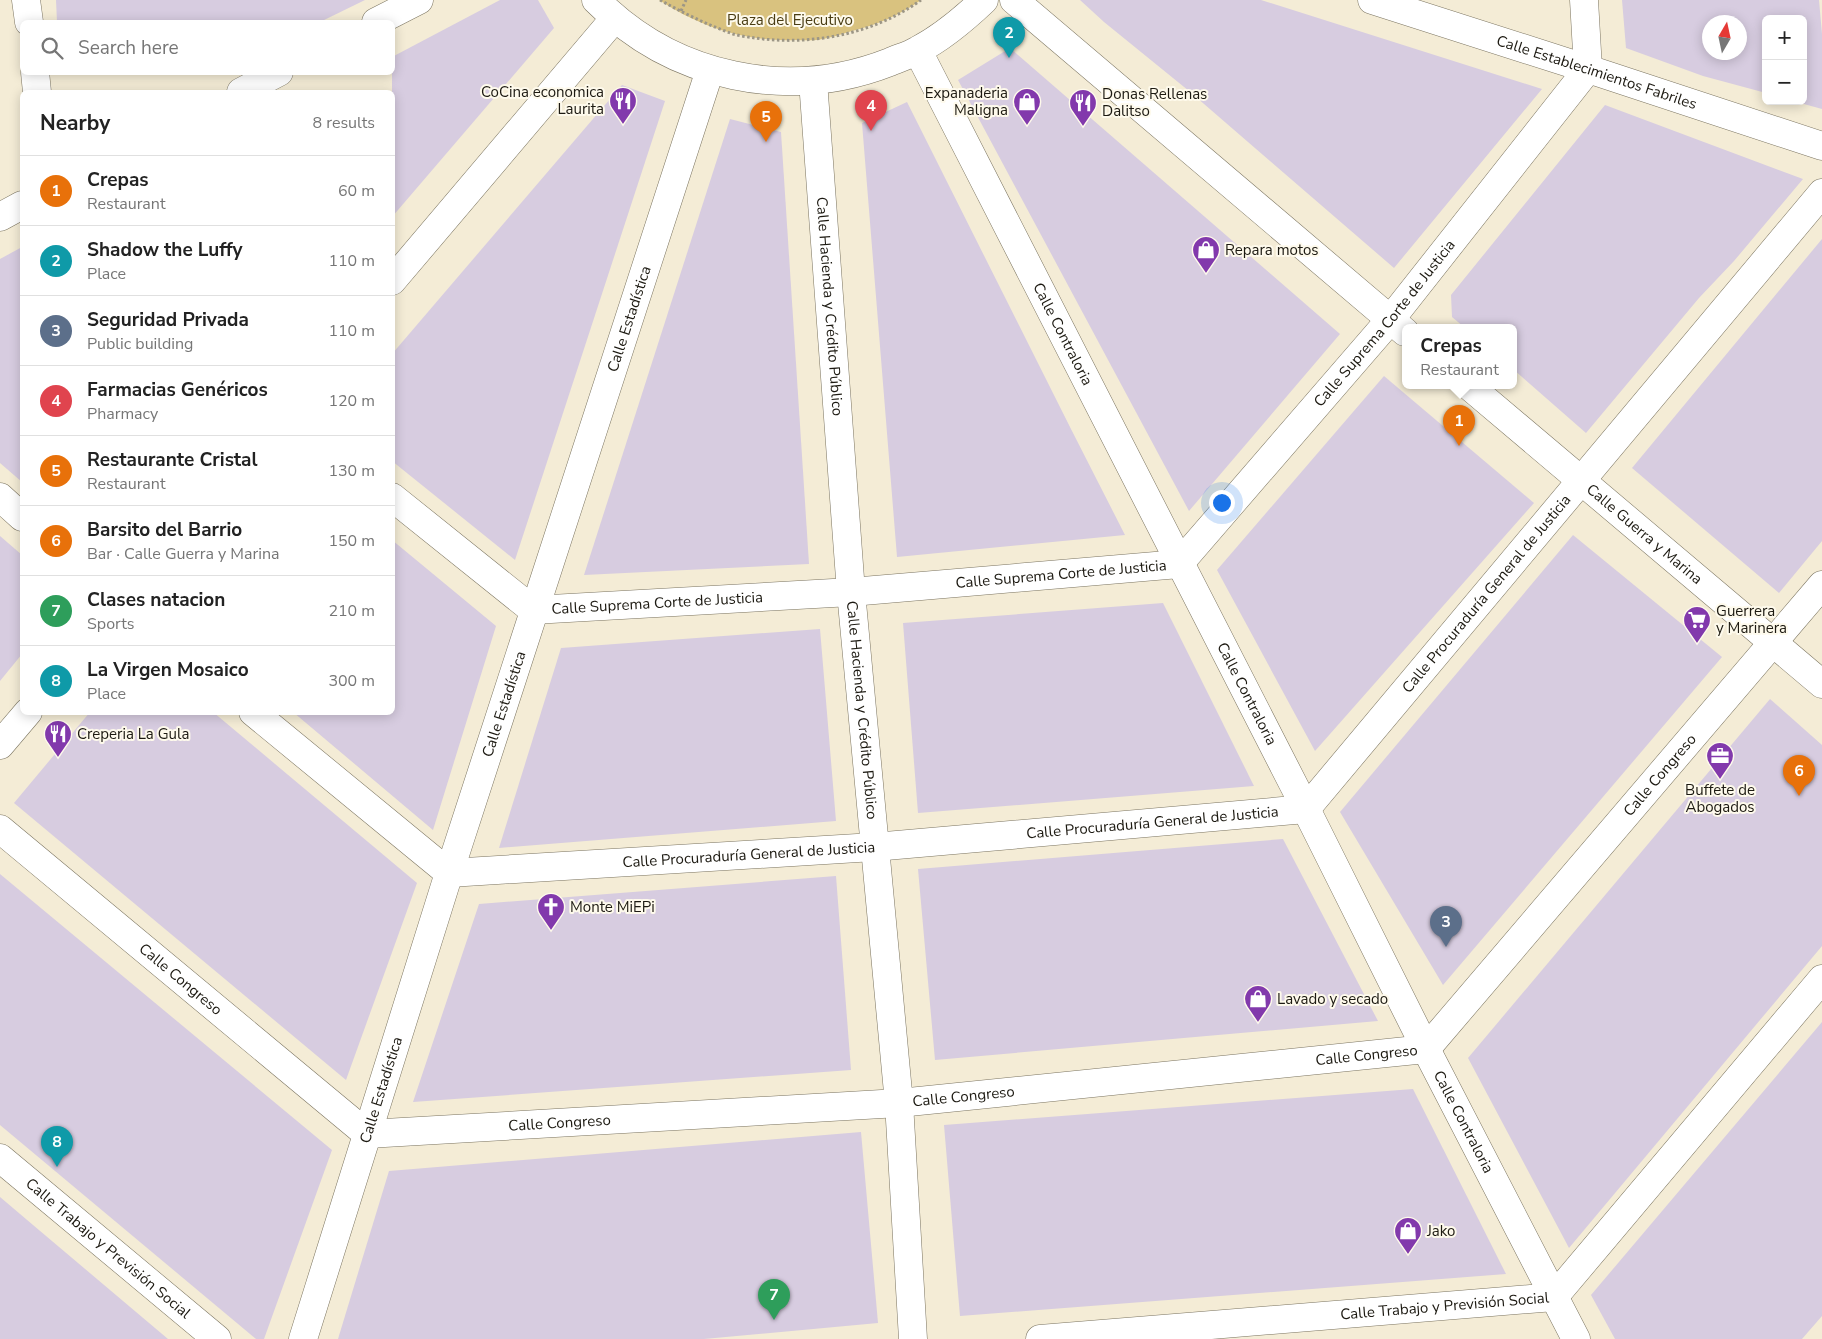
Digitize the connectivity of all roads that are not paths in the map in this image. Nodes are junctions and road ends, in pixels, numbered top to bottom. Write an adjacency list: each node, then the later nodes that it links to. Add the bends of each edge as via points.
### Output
1 (26, 0): 8 (street)
2 (419, 0): 9 (street)
3 (984, 0): 10 (street, via 961,23)
4 (1014, 0): 23 (street)
5 (1372, 0): 11 (street, Calle Establecimientos Fabriles)
6 (1584, 0): 11 (street)
7 (605, 9): 12 (street, via 660,49); 22 (street)
8 (29, 20)
9 (380, 20)
10 (918, 51): 15 (street, via 867,71); 29 (street, Calle Contraloria)
11 (1588, 69): 18 (street, Calle Establecimientos Fabriles); 23 (street, Calle Suprema Corte de Justicia)
12 (710, 70): 15 (street, via 761,80); 32 (street, Calle Estadística)
13 (35, 75): 16 (street)
14 (273, 75): 17 (street)
15 (813, 81): 31 (street, Calle Hacienda y Crédito Público)
16 (37, 90)
17 (244, 90)
18 (1822, 146)
19 (1822, 193): 25 (street, Calle Procuraduría General de Justicia)
20 (20, 206): 21 (street)
21 (0, 217)
22 (395, 277)
23 (1398, 326): 29 (street, Calle Suprema Corte de Justicia)
24 (1473, 389): 25 (street, Calle Guerra y Marina)
25 (1582, 479): 33 (street, Calle Guerra y Marina); 38 (street, Calle Procuraduría General de Justicia)
26 (0, 497): 28 (street)
27 (395, 499): 32 (street, Calle Suprema Corte de Justicia)
28 (20, 515)
29 (1179, 564): 31 (street, Calle Suprema Corte de Justicia); 38 (street, Calle Contraloria)
30 (1822, 585): 33 (street, Calle Congreso)
31 (851, 592): 32 (street, Calle Suprema Corte de Justicia); 40 (street, Calle Hacienda y Crédito Público)
32 (533, 610): 41 (street, Calle Estadística)
33 (1774, 643): 34 (street, Calle Guerra y Marina); 43 (street, Calle Congreso)
34 (1822, 684)
35 (25, 715): 37 (street)
36 (257, 715): 41 (street)
37 (0, 745)
38 (1306, 809): 40 (street, Calle Procuraduría General de Justicia); 43 (street, Calle Contraloria)
39 (0, 829): 45 (street, Calle Congreso)
40 (874, 846): 41 (street, Calle Procuraduría General de Justicia); 44 (street, Calle Hacienda y Crédito Público)
41 (449, 873): 45 (street, Calle Estadística)
42 (1822, 979): 47 (street, Calle Trabajo y Previsión Social)
43 (1426, 1049): 44 (street, Calle Congreso); 47 (street, Calle Contraloria)
44 (899, 1103): 45 (street, Calle Congreso); 50 (street, Calle Hacienda y Crédito Público)
45 (367, 1134): 49 (street, Calle Estadística)
46 (0, 1158): 48 (street, Calle Trabajo y Previsión Social)
47 (1554, 1297): 51 (street, Calle Trabajo y Previsión Social); 52 (street, Calle Contraloria)
48 (217, 1339)
49 (303, 1339)
50 (913, 1339)
51 (1040, 1339)
52 (1576, 1339)

